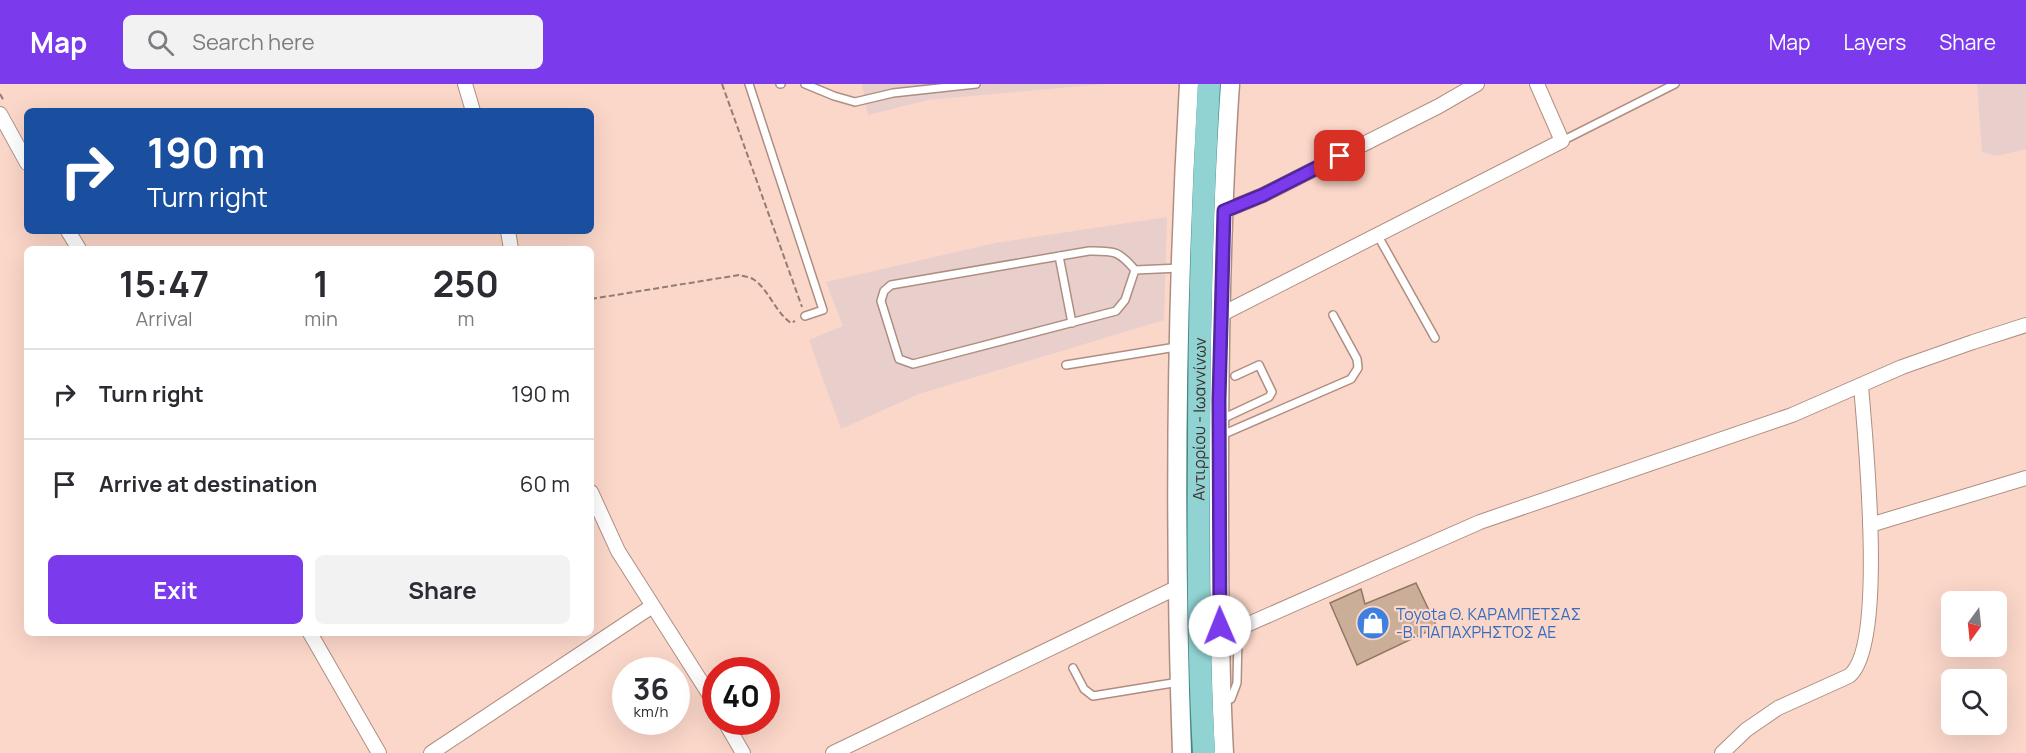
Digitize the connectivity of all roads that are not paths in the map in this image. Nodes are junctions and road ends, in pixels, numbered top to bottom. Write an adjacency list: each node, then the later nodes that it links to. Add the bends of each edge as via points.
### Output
1 (465, 84): 13 (street)
2 (748, 84): 24 (lane, via 823,310)
3 (805, 84): 12 (lane, via 855,102)
4 (892, 84): 12 (lane)
5 (976, 84): 12 (lane)
6 (1188, 84): 20 (street)
7 (1209, 84): 49 (main road, Αντιρρίου - Ιωαννίνων, via 1200,303 1198,577)
8 (1230, 84): 17 (street)
9 (1477, 84): 17 (street, via 1273,190)
10 (1537, 84): 15 (street)
11 (1675, 84): 15 (lane)
12 (893, 93)
13 (472, 108)
14 (0, 114): 16 (street)
15 (1562, 141): 18 (street)
16 (24, 158)
17 (1224, 211): 22 (street)
18 (1378, 236): 22 (street); 27 (lane)
19 (1059, 256): 21 (lane, via 1114,251); 25 (lane); 25 (lane, via 891,285 881,301 899,359 913,364)
20 (1180, 268): 21 (lane); 28 (street)
21 (1135, 270): 25 (lane, via 1122,307)
22 (1220, 315): 32 (street)
23 (1333, 315): 32 (lane, via 1357,359 1358,368 1351,379)
24 (805, 316)
25 (1072, 323)
26 (2026, 325): 31 (street, via 1942,352)
27 (1435, 339)
28 (1179, 347): 29 (lane); 36 (street)
29 (1066, 365)
30 (1235, 376): 32 (lane, via 1259,365 1272,392)
31 (1861, 386): 35 (street); 38 (street, via 1792,415 1480,522)
32 (1219, 428): 38 (street)
33 (2026, 478): 35 (street)
34 (594, 499): 37 (street, via 618,551)
35 (1870, 525): 51 (street, via 1866,634 1855,671 1778,708)
36 (1178, 587): 41 (street); 47 (street)
37 (651, 607): 42 (street); 45 (street)
38 (1228, 628): 50 (street, via 1221,702)
39 (312, 636): 44 (street)
40 (1073, 668): 41 (lane, via 1093,696)
41 (1179, 681): 48 (street)
42 (702, 684)
43 (733, 735): 46 (street)
44 (379, 753)
45 (431, 753)
46 (743, 753)
47 (833, 753)
48 (1182, 753)
49 (1204, 753)
50 (1224, 753)
51 (1722, 753)

